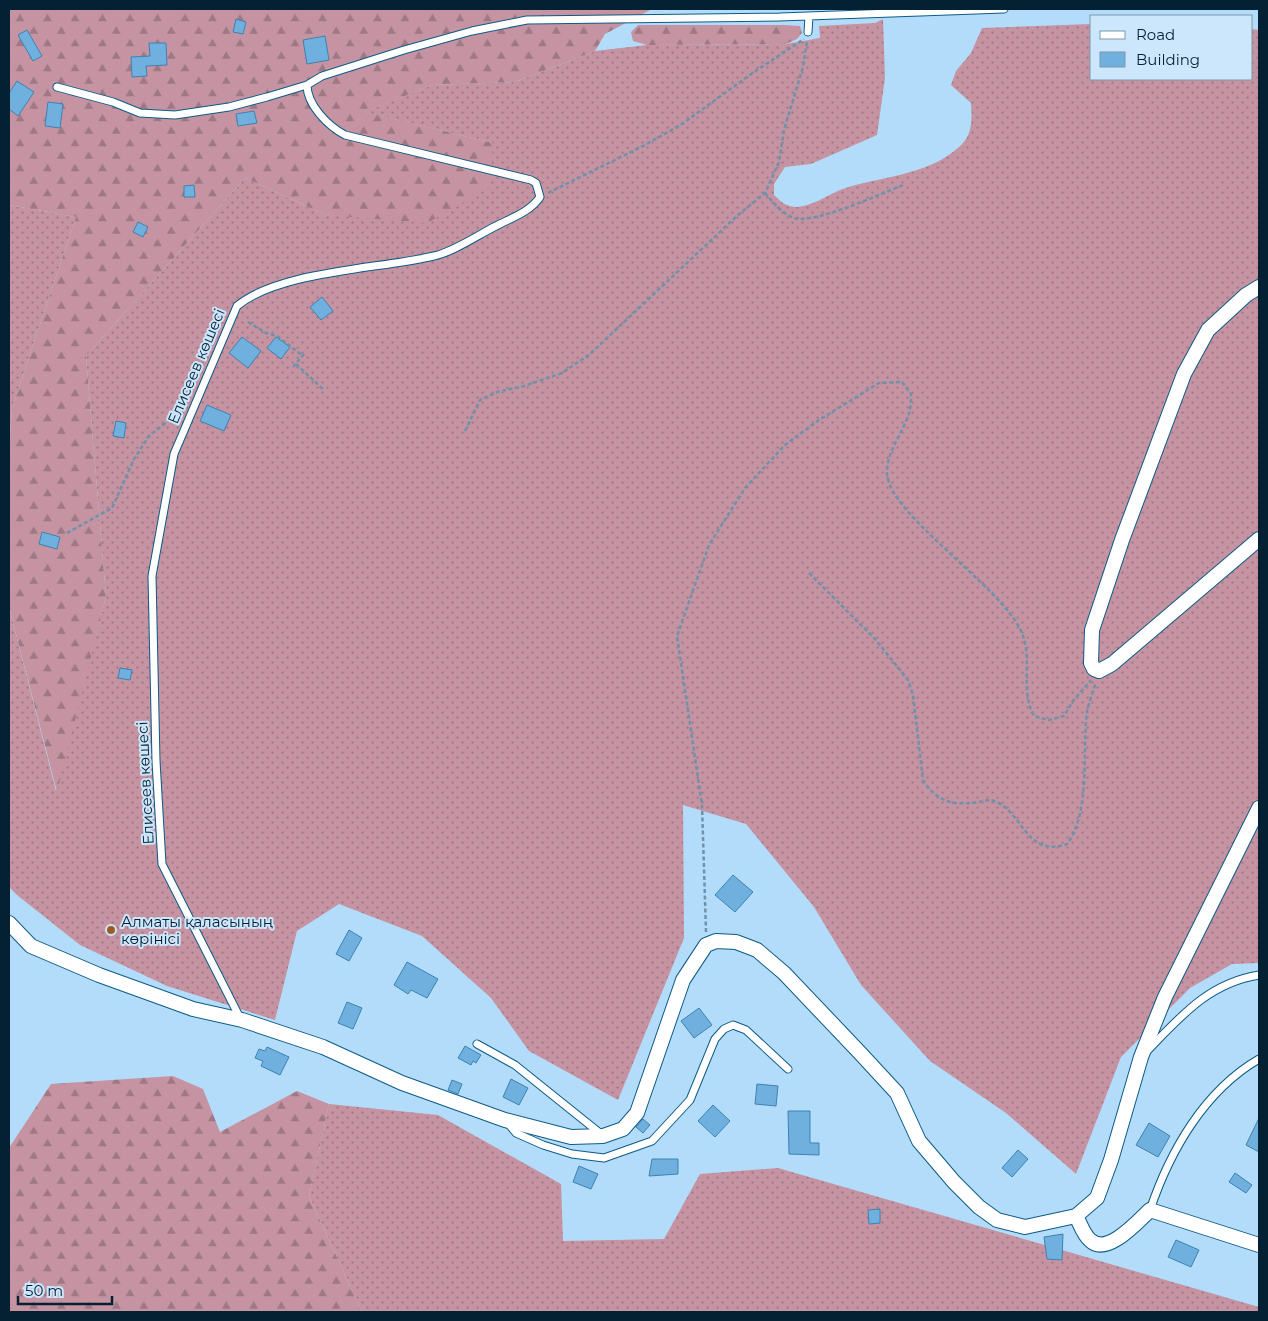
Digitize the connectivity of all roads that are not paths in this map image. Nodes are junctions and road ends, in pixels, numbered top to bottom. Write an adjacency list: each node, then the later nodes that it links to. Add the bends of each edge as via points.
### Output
1 (1004, 9): 2 (lane)
2 (809, 16): 3 (lane); 4 (lane, via 527,20 404,50 322,76)
3 (808, 32)
4 (307, 85): 5 (lane, via 229,107 176,115 140,114 113,102); 11 (lane, Елисеев көшесі, via 307,94 330,127 345,135 531,180 536,183 540,197 519,214 436,256 286,283 250,295 236,306 174,454 152,576 162,864)
5 (57, 87)
6 (1259, 287): 7 (street, via 1208,330 1184,374 1092,630 1091,663 1099,671 1112,664)
7 (1259, 540)
8 (1259, 808): 13 (street, via 1165,997)
9 (9, 923): 11 (street, via 31,946 63,961 193,1009)
10 (1259, 974): 13 (lane, via 1230,981 1205,996)
11 (242, 1020): 16 (street, via 323,1047 402,1083)
12 (477, 1044): 17 (lane, via 514,1065)
13 (1141, 1056): 19 (street, via 1097,1198)
14 (1259, 1059): 18 (lane, via 1199,1112 1162,1176)
15 (788, 1069): 16 (lane, via 746,1030 733,1026 724,1028 715,1040 690,1100 670,1124 652,1141 604,1158 572,1154 543,1145 516,1133)
16 (505, 1120): 17 (street, via 571,1137)
17 (603, 1136): 19 (street, via 623,1129 637,1113 683,980 706,945 716,941 736,942 757,950 784,973 896,1093 920,1141 979,1207 997,1220 1024,1227)
18 (1150, 1210): 19 (street, via 1119,1238 1106,1245 1090,1240); 20 (street)
19 (1076, 1216)
20 (1259, 1245)

